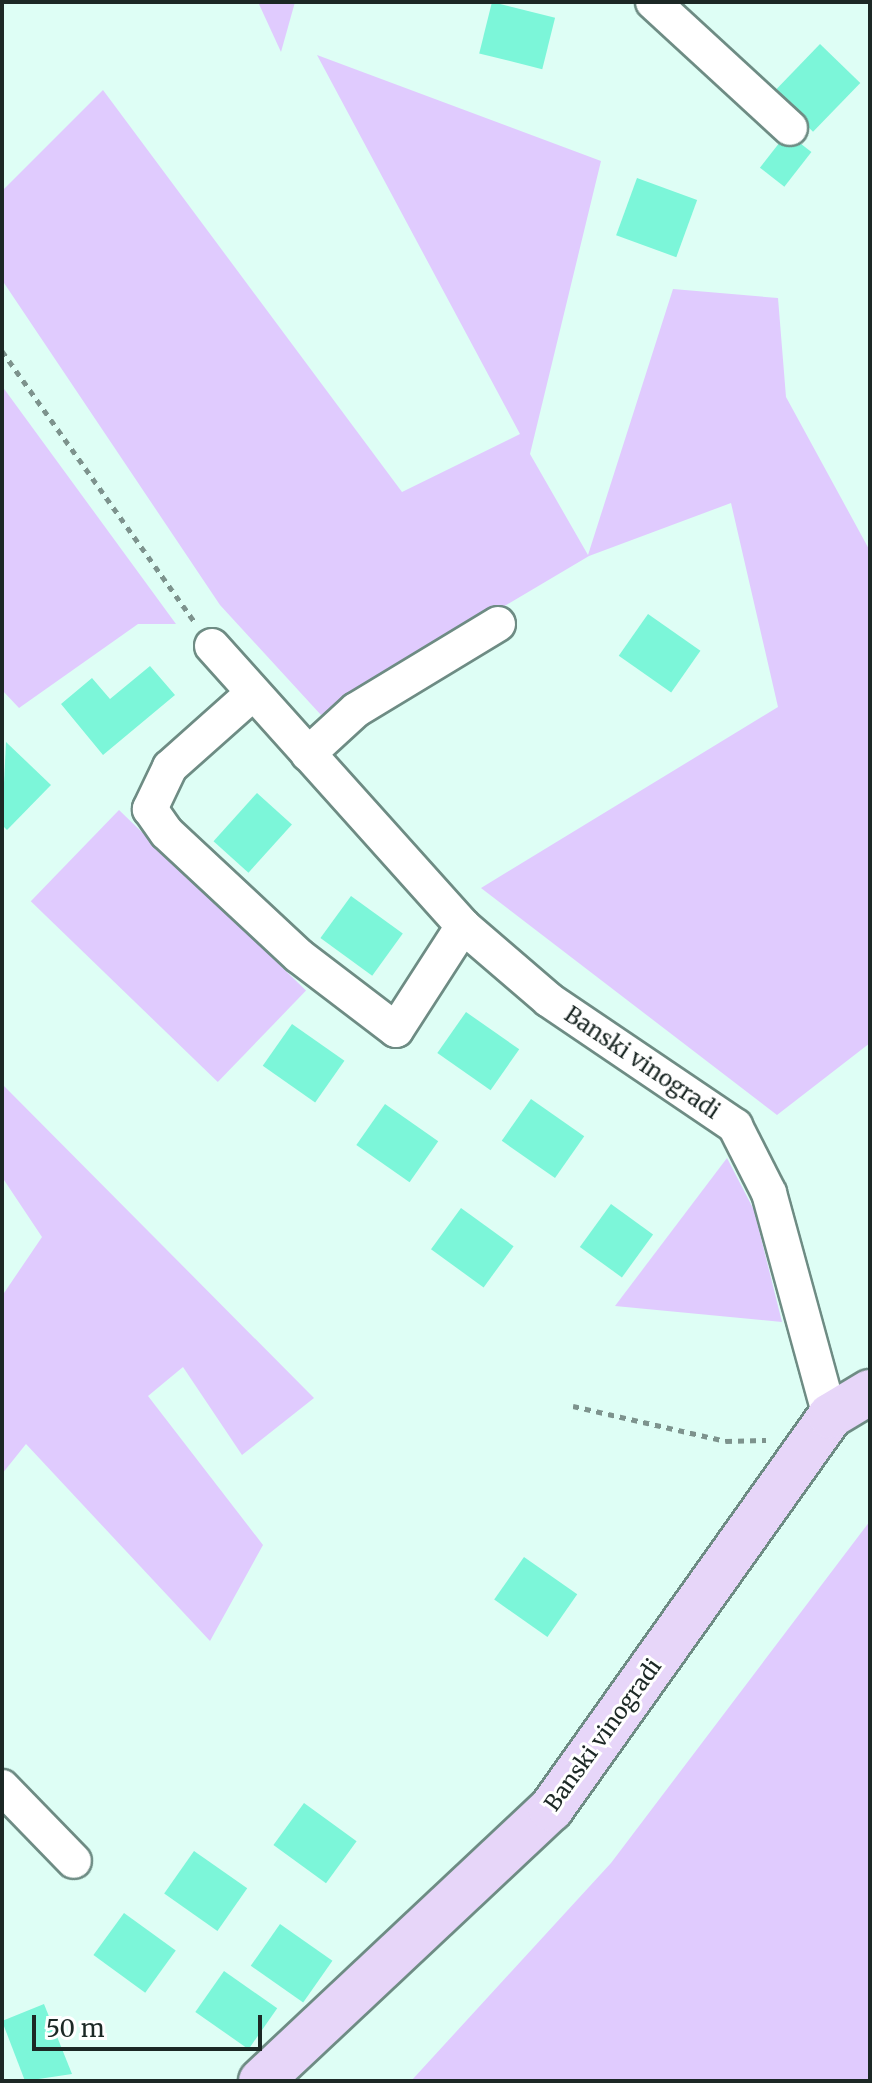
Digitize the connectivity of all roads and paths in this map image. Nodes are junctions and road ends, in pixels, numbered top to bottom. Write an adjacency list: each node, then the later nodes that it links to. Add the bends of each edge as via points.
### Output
1 (653, 2): 2 (street)
2 (790, 128)
3 (2, 351): 5 (path)
4 (498, 624): 7 (street, via 356,710)
5 (212, 646): 6 (street, Banski vinogradi)
6 (252, 694): 7 (street, Banski vinogradi); 8 (street, via 170,767 150,809 167,833 299,956 396,1030)
7 (308, 754): 8 (street, Banski vinogradi)
8 (463, 926): 11 (street, Banski vinogradi, via 549,1000 735,1126 769,1193)
9 (870, 1392): 11 (street, Banski vinogradi)
10 (573, 1406): 12 (path, via 726,1441)
11 (830, 1416): 15 (street, Banski vinogradi, via 551,1809)
12 (776, 1440)
13 (2, 1787): 14 (street)
14 (74, 1861)
15 (261, 2081)

